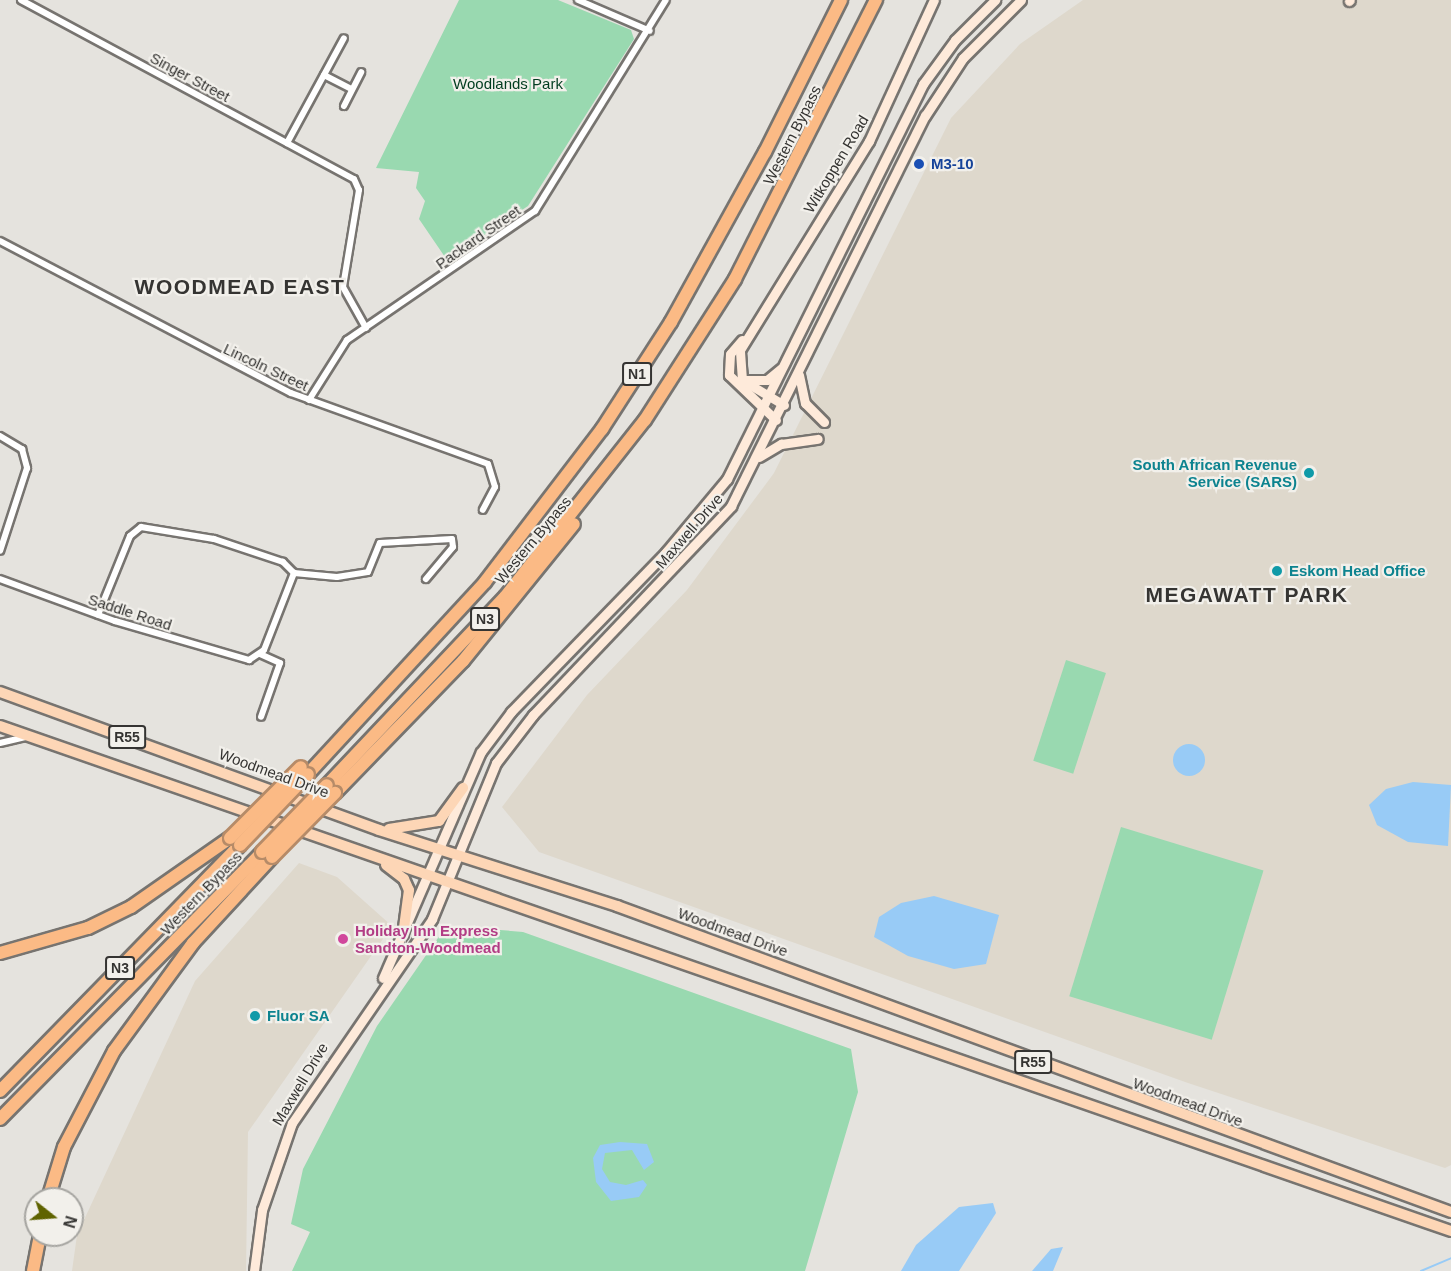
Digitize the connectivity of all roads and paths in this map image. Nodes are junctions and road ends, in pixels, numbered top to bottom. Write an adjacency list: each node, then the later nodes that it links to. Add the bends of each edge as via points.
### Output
1 (21, 0): 15 (street, Singer Street)
2 (578, 0): 9 (street)
3 (666, 0): 9 (street, Packard Street)
4 (841, 0): 42 (highway, Western Bypass / N1, via 760,162 670,322 602,429 485,582)
5 (876, 0): 33 (highway, Western Bypass / N1, via 735,279)
6 (934, 0): 20 (main road, Witkoppen Road, via 869,141)
7 (995, 0): 16 (main road, Maxwell Drive, via 955,40 923,84)
8 (1021, 0): 17 (main road, Maxwell Drive, via 958,66 925,116)
9 (650, 30): 19 (street, Packard Street, via 535,212)
10 (344, 38): 12 (street)
11 (361, 72): 13 (street)
12 (324, 75): 13 (street); 15 (street)
13 (352, 89): 14 (street)
14 (344, 106)
15 (287, 143): 19 (street, Singer Street, via 347,176 359,190 343,287)
16 (872, 185): 17 (main road); 21 (main road, Maxwell Drive)
17 (888, 194): 22 (main road, Maxwell Drive)
18 (0, 241): 25 (street, Lincoln Street, via 240,370)
19 (366, 328): 25 (street, Packard Street, via 340,346)
20 (747, 336): 23 (main road, Witkoppen Road, via 738,357); 27 (main road, Witkoppen Road, via 732,351 728,370)
21 (786, 363): 23 (main road, via 769,379); 24 (main road, Maxwell Drive)
22 (799, 372): 26 (main road, Maxwell Drive); 29 (main road, via 805,403)
23 (742, 380): 24 (main road)
24 (769, 398): 26 (main road); 27 (main road, Maxwell Drive)
25 (309, 400): 34 (street, Lincoln Street, via 488,464 495,487)
26 (784, 405): 28 (main road, Maxwell Drive)
27 (762, 411): 28 (main road, Witkoppen Road); 47 (main road, Maxwell Drive, via 713,500 511,712)
28 (776, 420): 32 (main road, Maxwell Drive)
29 (824, 422)
30 (0, 436): 35 (street, via 22,449 27,468)
31 (818, 439): 32 (main road, via 780,444)
32 (758, 457): 53 (main road, Maxwell Drive, via 715,528 505,750 476,801)
33 (606, 475): 51 (highway, Western Bypass / N3, bridge, via 455,653)
34 (483, 510)
35 (0, 551)
36 (294, 573): 38 (street, via 337,577 368,572 380,543 452,539 453,547); 39 (street, via 286,564 214,539 141,527 130,536); 40 (street)
37 (0, 579): 39 (street, Saddle Road)
38 (426, 579)
39 (98, 615): 40 (street, Saddle Road, via 242,659)
40 (257, 656): 43 (street, via 280,663)
41 (0, 692): 48 (main road, Woodmead Drive / R55)
42 (368, 704): 49 (highway, Western Bypass / N3, bridge)
43 (261, 717)
44 (0, 726): 45 (main road, R55)
45 (37, 738): 46 (street); 52 (main road, R55)
46 (0, 742)
47 (463, 788): 48 (main road, via 450,811 434,823); 50 (main road, Maxwell Drive)
48 (379, 830): 50 (main road, Woodmead Drive / R55)
49 (235, 841): 57 (highway, via 131,908 88,928); 60 (highway, Western Bypass / N3)
50 (441, 848): 53 (main road, Woodmead Drive / R55); 54 (main road, Maxwell Drive)
51 (267, 854): 59 (highway, Western Bypass / N3); 63 (highway, via 193,942 114,1051 64,1147)
52 (368, 855): 54 (main road, R55); 56 (main road, via 408,885)
53 (459, 855): 55 (main road, Maxwell Drive); 64 (main road, Woodmead Drive / R55, via 628,910)
54 (432, 876): 55 (main road, R55); 56 (main road, Maxwell Drive)
55 (448, 882): 58 (main road, Maxwell Drive, via 432,918); 65 (main road, R55)
56 (403, 935): 58 (main road, Maxwell Drive)
57 (0, 953)
58 (377, 992): 68 (main road, Maxwell Drive, via 285,1138 262,1210)
59 (36, 1082): 61 (highway, Western Bypass / N3); 62 (highway)
60 (0, 1091)
61 (0, 1119)
62 (0, 1124)
63 (52, 1187)
64 (1451, 1212)
65 (1451, 1231)
66 (38, 1247): 67 (highway)
67 (33, 1271)
68 (254, 1271)

